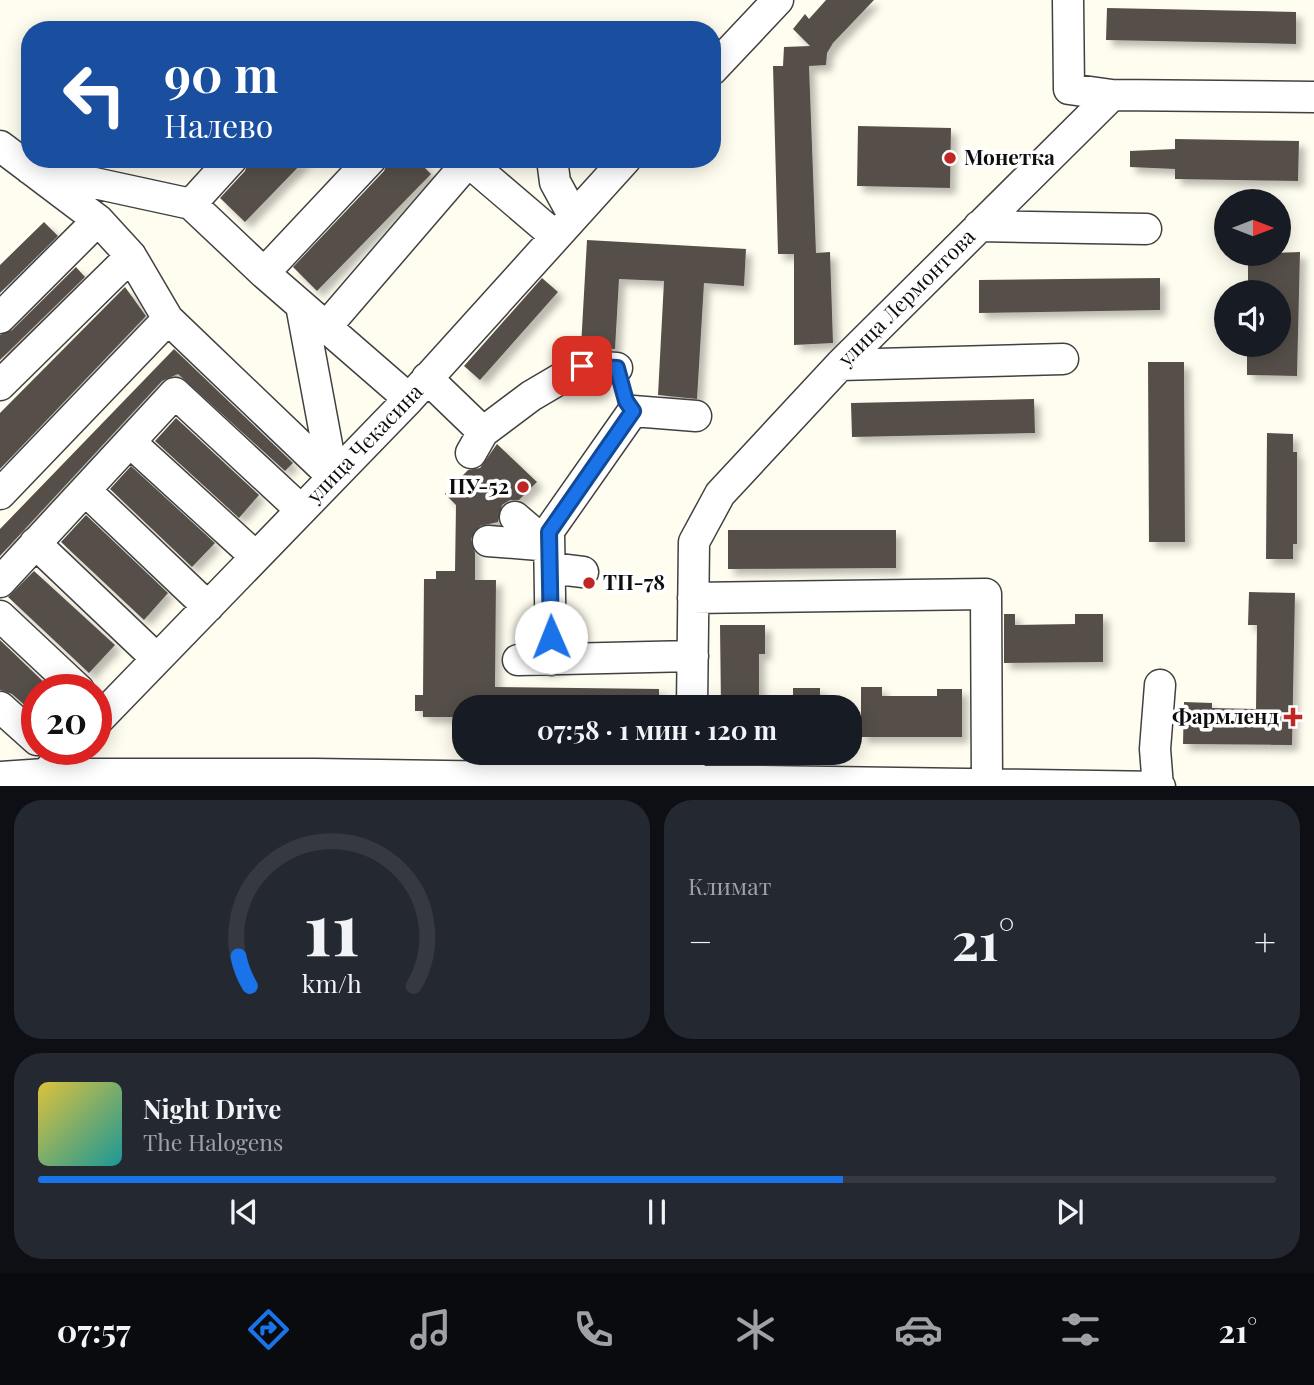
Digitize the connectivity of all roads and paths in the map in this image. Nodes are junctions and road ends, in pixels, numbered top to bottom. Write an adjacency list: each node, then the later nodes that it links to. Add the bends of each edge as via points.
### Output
1 (778, 0): 3 (street)
2 (1068, 0): 4 (street, via 1069,89)
3 (721, 55)
4 (1112, 95): 5 (street); 18 (street, улица Лермонтова)
5 (1314, 97)
6 (0, 146): 7 (street)
7 (21, 162)
8 (224, 168): 15 (street)
9 (363, 168): 21 (street)
10 (461, 168): 25 (street)
11 (478, 168): 17 (street)
12 (553, 168): 17 (street)
13 (618, 168): 17 (street, улица Чекасина)
14 (30, 169): 15 (street); 16 (street)
15 (191, 204): 21 (street)
16 (99, 220): 20 (street); 23 (street)
17 (564, 225): 29 (street, улица Чекасина)
18 (979, 226): 19 (street); 27 (street, улица Лермонтова)
19 (1146, 229)
20 (131, 256): 24 (street); 28 (street)
21 (264, 273): 22 (street)
22 (301, 305): 25 (street); 33 (street)
23 (0, 318)
24 (167, 319): 33 (street); 35 (street)
25 (326, 327): 29 (street)
26 (1063, 359): 27 (street)
27 (841, 365): 44 (street, улица Лермонтова, via 720,494 694,542)
28 (0, 385)
29 (418, 389): 30 (street, via 477,442 531,396 582,366 624,361 626,401); 33 (street, улица Чекасина)
30 (633, 411): 31 (street); 40 (street)
31 (695, 416)
32 (130, 442): 34 (street); 36 (street, via 175,393); 41 (street)
33 (333, 477): 36 (street, улица Чекасина)
34 (85, 490): 39 (street); 45 (street)
35 (0, 494)
36 (301, 510): 41 (street, улица Чекасина)
37 (515, 517): 40 (street)
38 (488, 541): 40 (street)
39 (35, 543): 43 (street); 48 (street)
40 (548, 549): 42 (street); 50 (street)
41 (256, 558): 45 (street, улица Чекасина)
42 (583, 572)
43 (0, 582)
44 (693, 598): 47 (street, улица Лермонтова); 62 (street, via 986,594)
45 (208, 607): 48 (street, улица Чекасина)
46 (0, 616): 51 (street)
47 (693, 656): 50 (street); 53 (street, улица Лермонтова)
48 (157, 659): 54 (street, улица Чекасина)
49 (518, 660): 50 (street)
50 (551, 660)
51 (62, 674)
52 (1160, 685): 65 (street, via 1155,749)
53 (692, 695)
54 (112, 702)
55 (0, 707): 56 (street)
56 (21, 726)
57 (47, 765): 60 (street)
58 (78, 765): 61 (street)
59 (690, 773): 61 (street); 63 (street)
60 (0, 777)
61 (580, 783)
62 (987, 784): 63 (street); 64 (street)
63 (861, 785)
64 (1018, 785): 65 (street)
65 (1159, 786)

